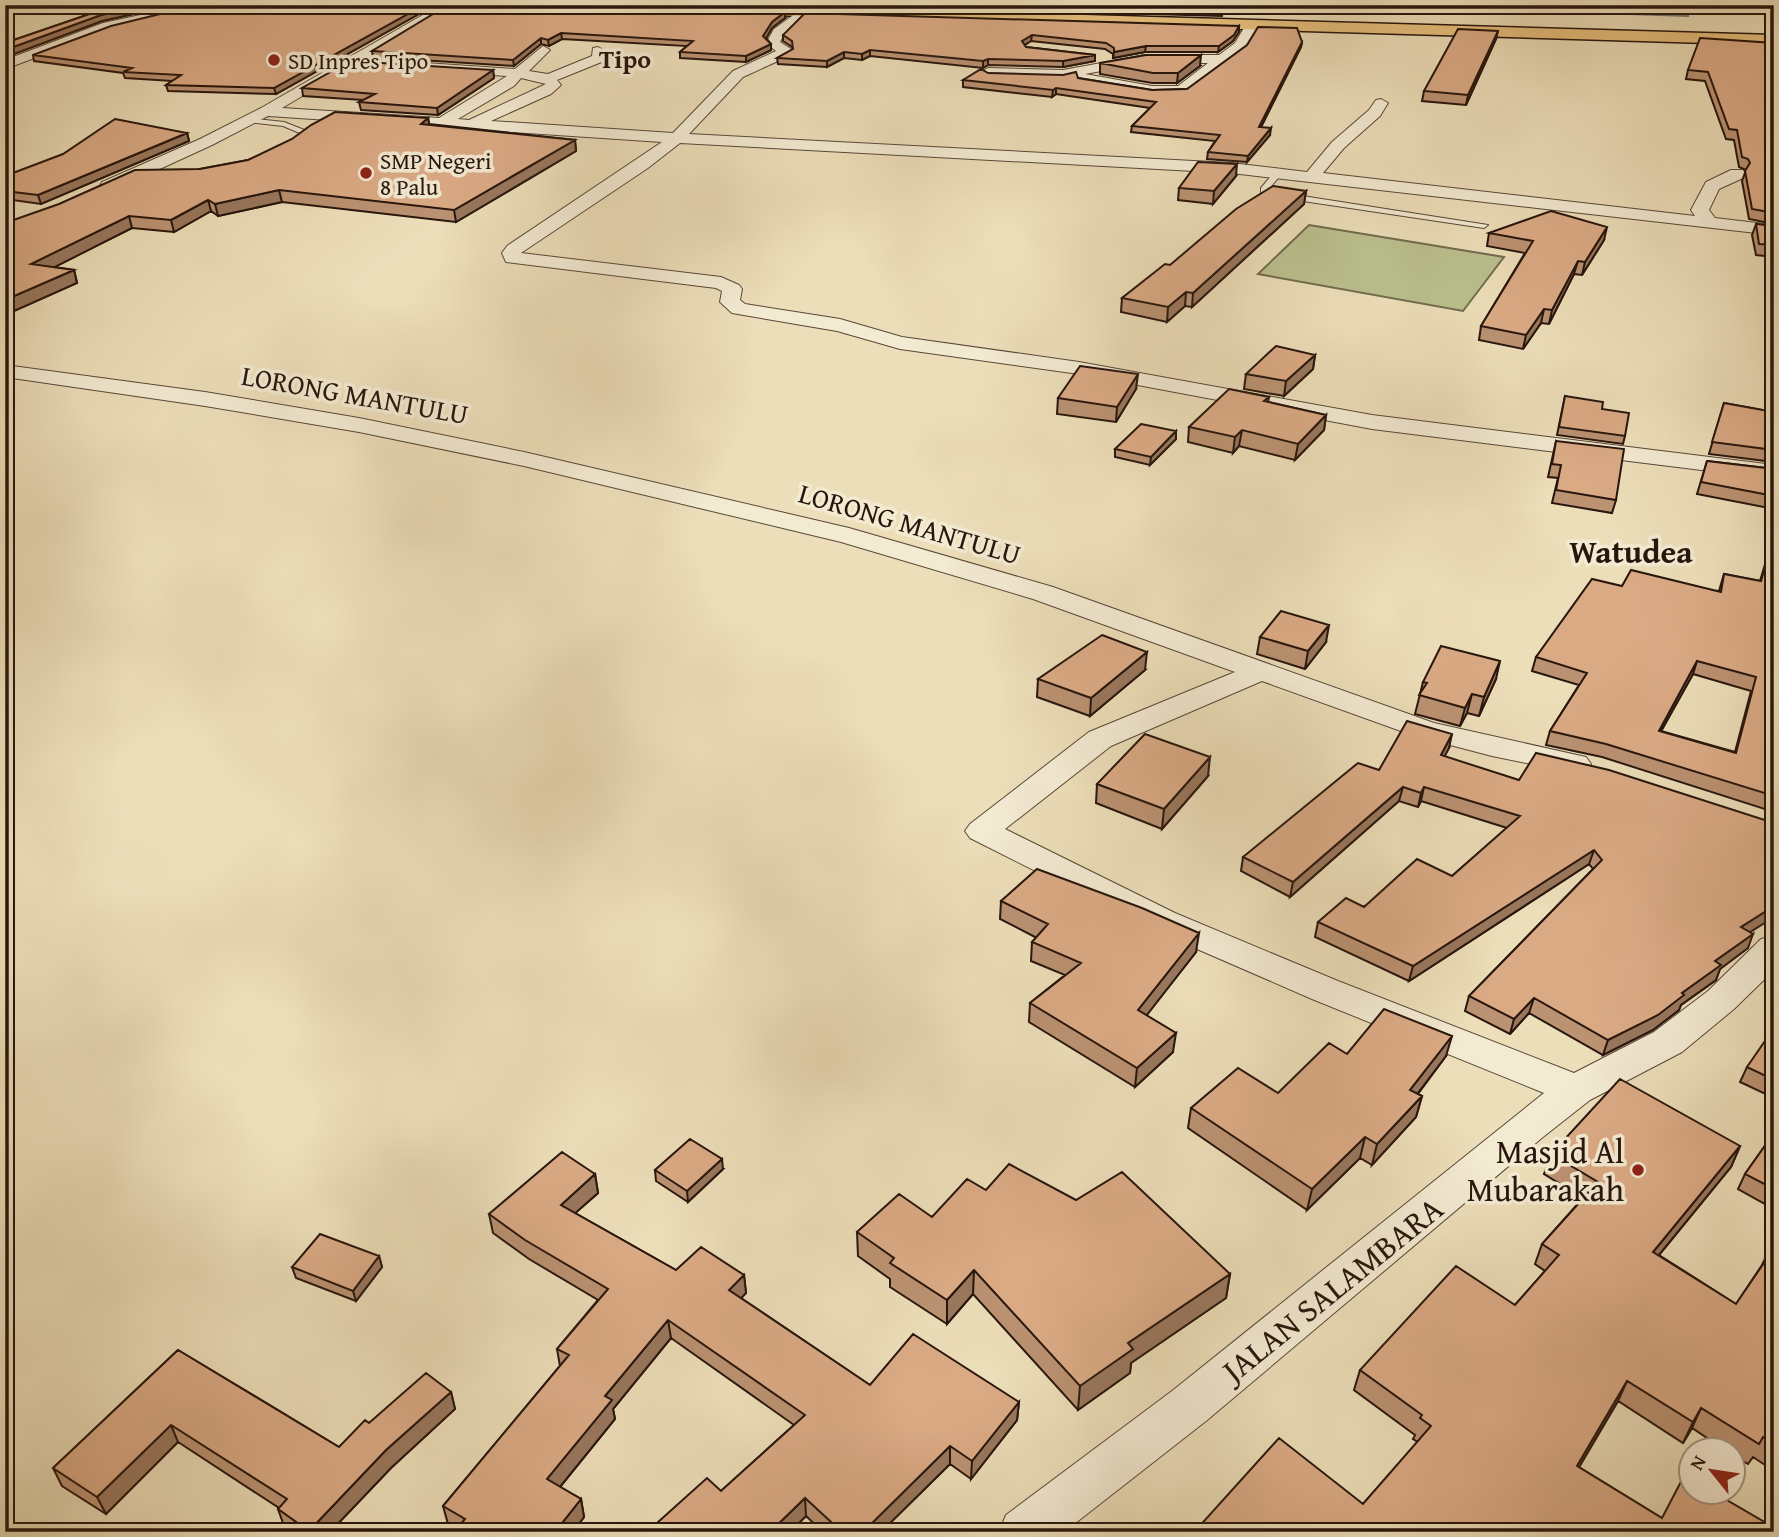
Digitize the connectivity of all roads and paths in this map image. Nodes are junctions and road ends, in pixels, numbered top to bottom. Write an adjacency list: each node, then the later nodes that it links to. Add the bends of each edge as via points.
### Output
1 (205, 5): 15 (street, via 108,26)
2 (449, 5): 14 (street)
3 (573, 5): 4 (highway)
4 (605, 6): 5 (highway)
5 (678, 7): 6 (highway)
6 (803, 12): 7 (highway); 25 (street, via 773,43 786,52 738,74)
7 (1253, 24): 8 (highway); 13 (street, via 1246,40)
8 (1774, 40)
9 (543, 50): 17 (street)
10 (598, 51): 19 (street, via 599,58 590,63)
11 (1082, 54): 12 (street)
12 (1145, 59): 13 (street); 18 (street)
13 (1226, 59): 18 (street, via 1178,90 1152,90)
14 (351, 62): 17 (street); 21 (street)
15 (5, 65)
16 (988, 72): 18 (street)
17 (518, 74): 19 (street); 23 (street)
18 (1063, 74)
19 (549, 78): 24 (street, via 554,85 546,91)
20 (1381, 103): 30 (street)
21 (266, 111): 22 (street); 23 (street)
22 (249, 120): 26 (lane, via 285,124 308,133); 29 (street)
23 (441, 123): 24 (street)
24 (471, 125): 25 (street)
25 (677, 138): 27 (street); 37 (street, via 511,255 528,261 721,283 732,289 730,302 739,309 840,325 900,344 1092,370 1432,431)
26 (287, 149)
27 (1279, 172): 30 (street); 34 (lane, via 1264,190)
28 (1737, 174): 33 (street, via 1712,186 1700,210)
29 (130, 176): 31 (lane); 32 (street)
30 (1312, 176): 33 (street)
31 (156, 179)
32 (97, 191)
33 (1709, 222): 35 (street)
34 (1484, 225)
35 (1774, 230)
36 (5, 371): 38 (street, LORONG MANTULU, via 359,425 674,494 849,536 1043,593)
37 (1774, 472)
38 (1262, 671): 39 (street, LORONG MANTULU, via 1423,729); 41 (street, via 1100,739 982,831 1163,921)
39 (1597, 769)
40 (1774, 948): 41 (street, JALAN SALAMBARA, via 1721,1000 1668,1042)
41 (1576, 1090): 42 (street, JALAN SALAMBARA, via 1189,1406)
42 (1024, 1532)

